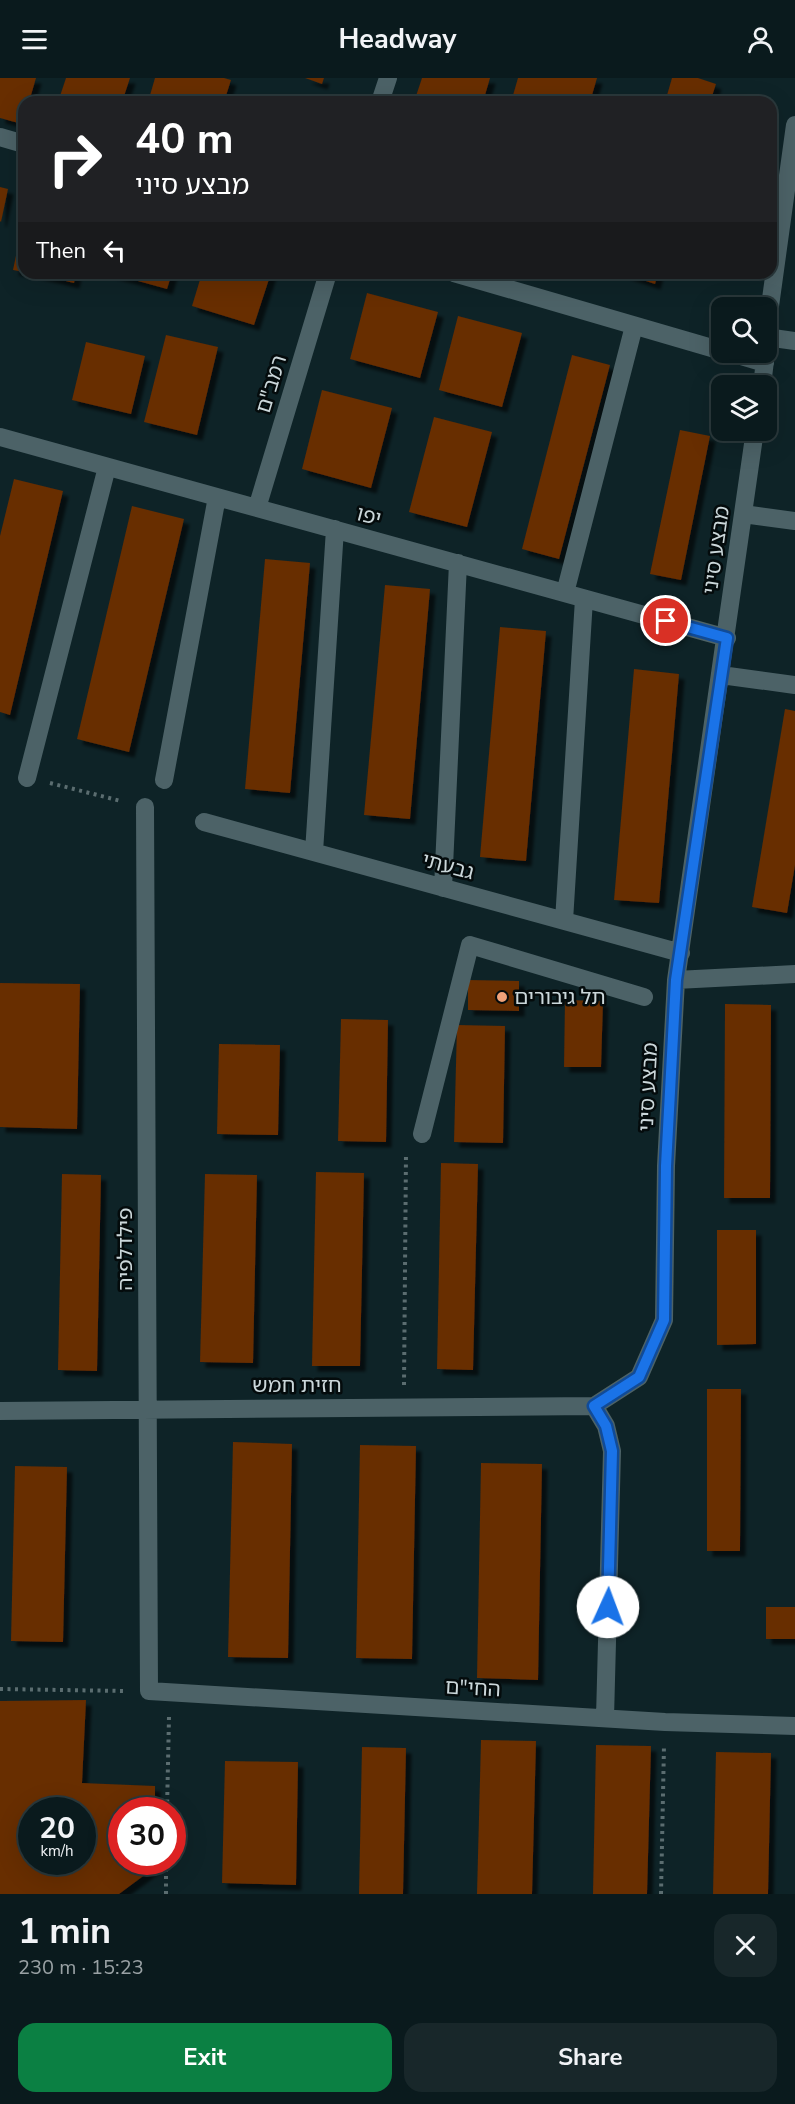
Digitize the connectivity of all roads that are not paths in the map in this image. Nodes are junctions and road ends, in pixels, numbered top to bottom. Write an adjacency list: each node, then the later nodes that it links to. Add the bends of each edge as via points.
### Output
1 (388, 78): 2 (street)
2 (382, 96)
3 (795, 125): 6 (street)
4 (0, 137): 5 (street)
5 (18, 142)
6 (777, 258)
7 (326, 279): 19 (street, רמב"ם)
8 (474, 279): 11 (street)
9 (774, 279): 10 (street)
10 (772, 297)
11 (634, 326): 14 (street); 24 (street)
12 (777, 338): 13 (street)
13 (795, 341)
14 (711, 348)
15 (0, 437): 17 (street, יפו)
16 (753, 441): 20 (street, מבצע סיני)
17 (107, 466): 18 (street, יפו); 29 (street)
18 (217, 497): 19 (street, יפו); 30 (street)
19 (257, 508): 22 (street, יפו)
20 (743, 514): 21 (street); 26 (street, מבצע סיני)
21 (795, 521)
22 (335, 530): 23 (street, יפו); 33 (street)
23 (458, 563): 24 (street, יפו); 34 (street)
24 (565, 593): 25 (street, יפו)
25 (584, 599): 26 (street, יפו); 35 (street)
26 (727, 638): 27 (street, מבצע סיני)
27 (721, 675): 28 (street); 36 (street, מבצע סיני)
28 (795, 685)
29 (27, 777)
30 (164, 780)
31 (145, 807): 42 (street, פילדלפיה)
32 (204, 822): 33 (street, גבעתי)
33 (314, 852): 34 (street, גבעתי)
34 (443, 888): 35 (street, גבעתי)
35 (564, 921): 36 (street, גבעתי)
36 (681, 953): 38 (street, מבצע סיני)
37 (795, 974): 38 (street)
38 (676, 980): 41 (street, מבצע סיני, via 666,1166 664,1320 639,1377)
39 (644, 997): 40 (street, via 470,945)
40 (422, 1134)
41 (594, 1406): 42 (street, חזית חמש); 45 (street, via 606,1426 612,1451)
42 (149, 1409): 43 (street, חזית חמש); 44 (street, פילדלפיה)
43 (0, 1411)
44 (149, 1691): 45 (street, החי"ם)
45 (605, 1718): 46 (street, החי"ם)
46 (795, 1726)

